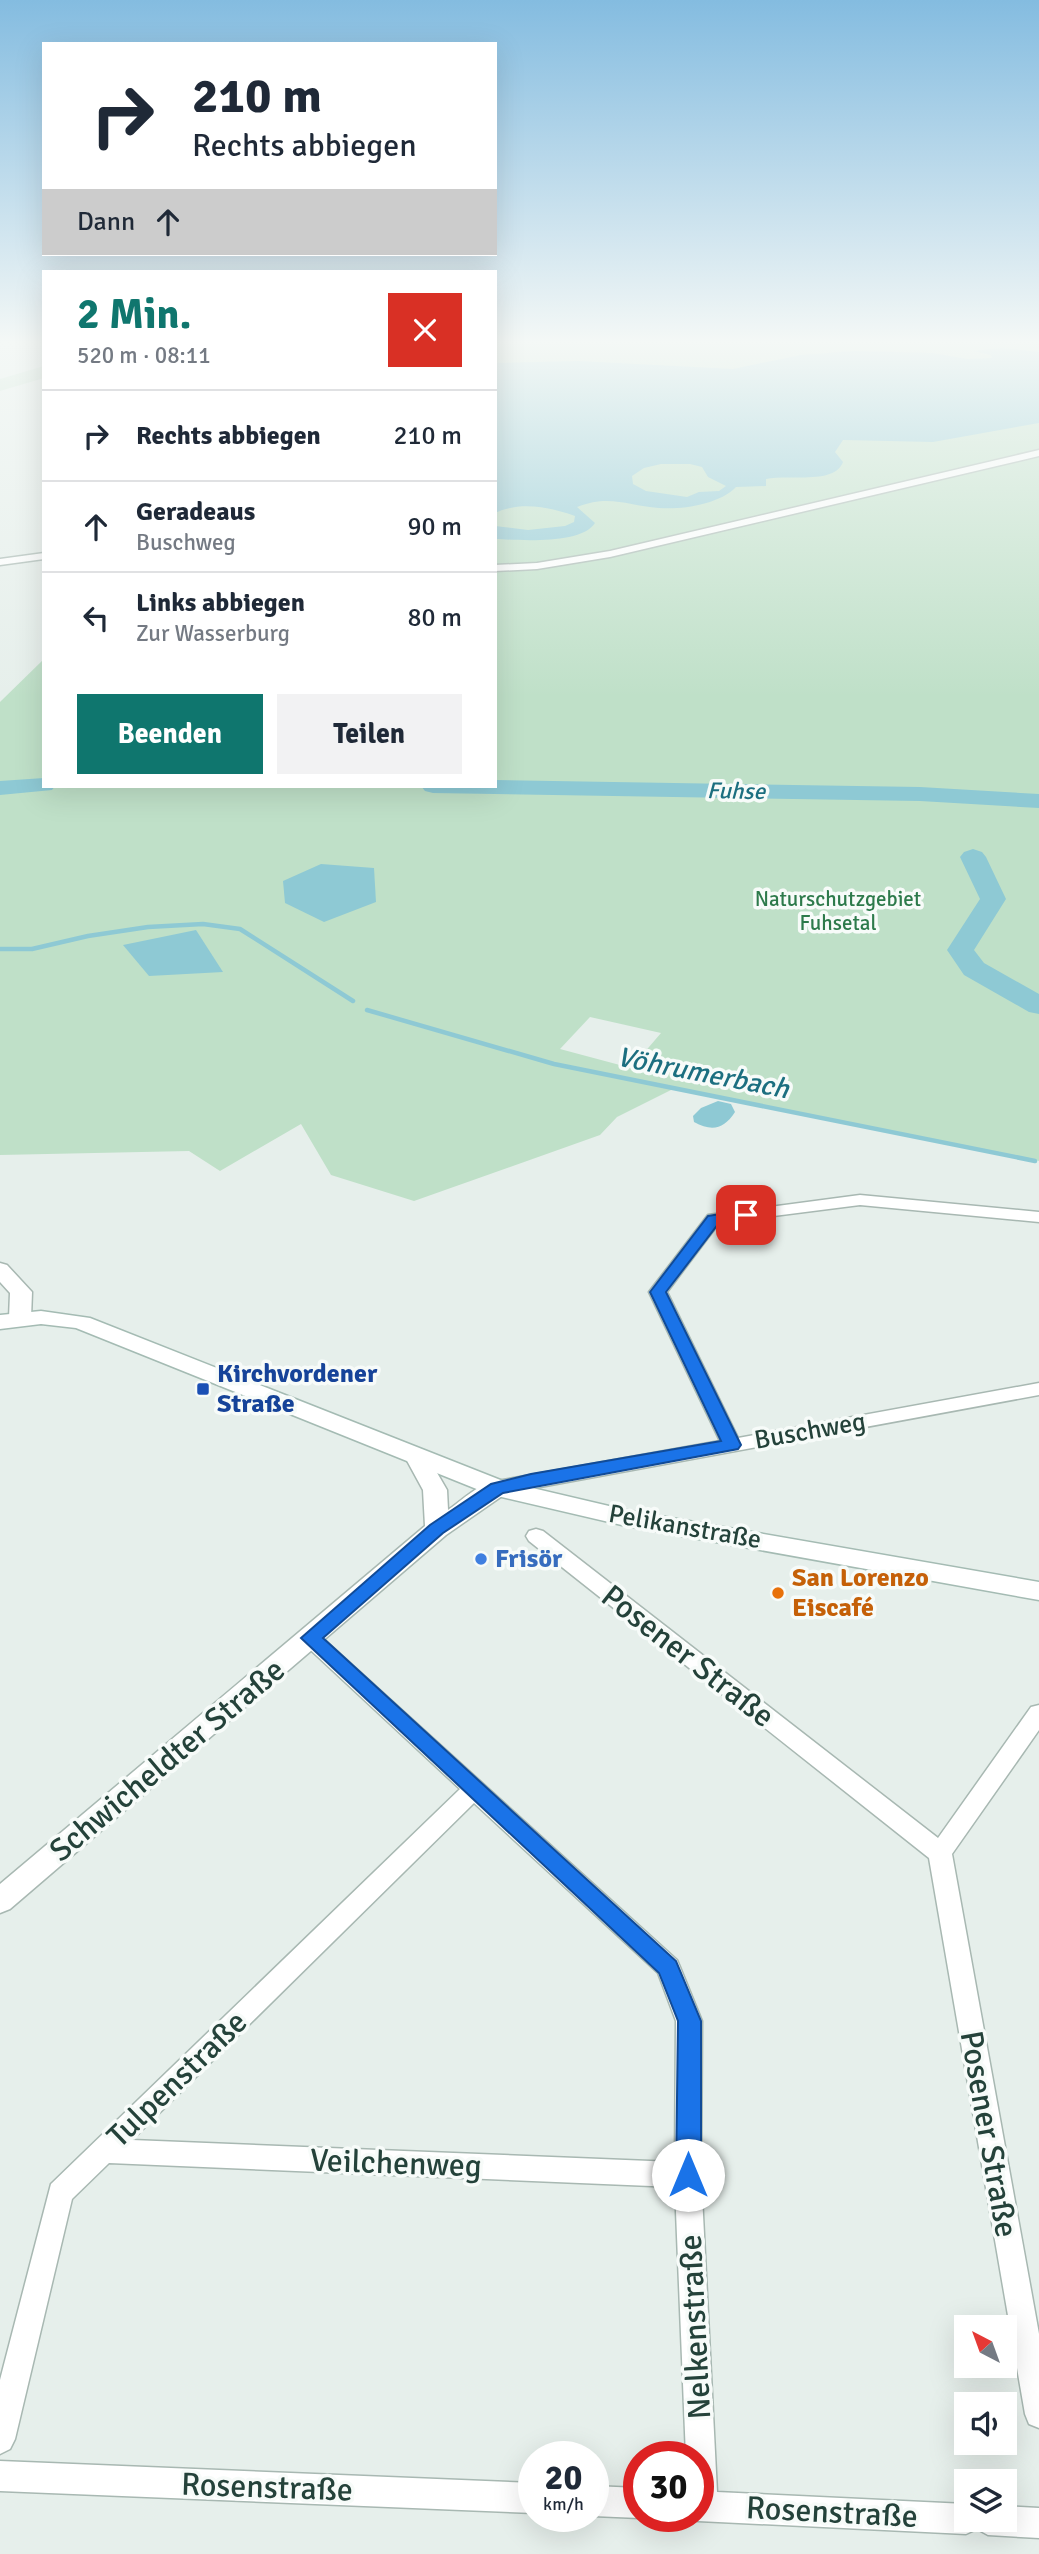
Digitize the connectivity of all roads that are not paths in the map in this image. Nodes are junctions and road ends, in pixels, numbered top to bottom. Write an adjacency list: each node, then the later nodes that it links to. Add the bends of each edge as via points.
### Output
1 (1013, 459): 4 (street, via 610,554)
2 (42, 556): 3 (street)
3 (0, 562)
4 (497, 568)
5 (1039, 1217): 9 (street, via 859,1200 714,1219 658,1292)
6 (0, 1269): 7 (main road, via 21,1293)
7 (10, 1320): 10 (main road, via 57,1317 82,1322)
8 (1039, 1389): 9 (street, Buschweg)
9 (732, 1445): 11 (street, Buschweg)
10 (416, 1457): 11 (main road); 12 (main road, via 435,1490)
11 (497, 1488): 12 (main road, Schwicheldter Straße); 14 (main road, Pelikanstraße, via 626,1518)
12 (437, 1529): 15 (main road, Schwicheldter Straße)
13 (536, 1536): 18 (street, Posener Straße)
14 (1039, 1591)
15 (310, 1638): 17 (street, Nelkenstraße); 19 (main road, Schwicheldter Straße)
16 (1039, 1713): 18 (street)
17 (475, 1788): 20 (street, Tulpenstraße); 21 (street, Nelkenstraße, via 668,1967 689,2021)
18 (940, 1853): 22 (street, Posener Straße)
19 (0, 1901)
20 (104, 2151): 21 (street, Veilchenweg); 23 (street, Tulpenstraße, via 60,2193)
21 (688, 2175): 24 (street, Nelkenstraße)
22 (1039, 2414)
23 (0, 2439)
24 (698, 2441)
25 (0, 2476): 26 (street, Rosenstraße)
26 (518, 2497)
27 (714, 2507): 28 (street, Rosenstraße)
28 (954, 2518)
29 (1017, 2521): 30 (street)
30 (1039, 2522)

